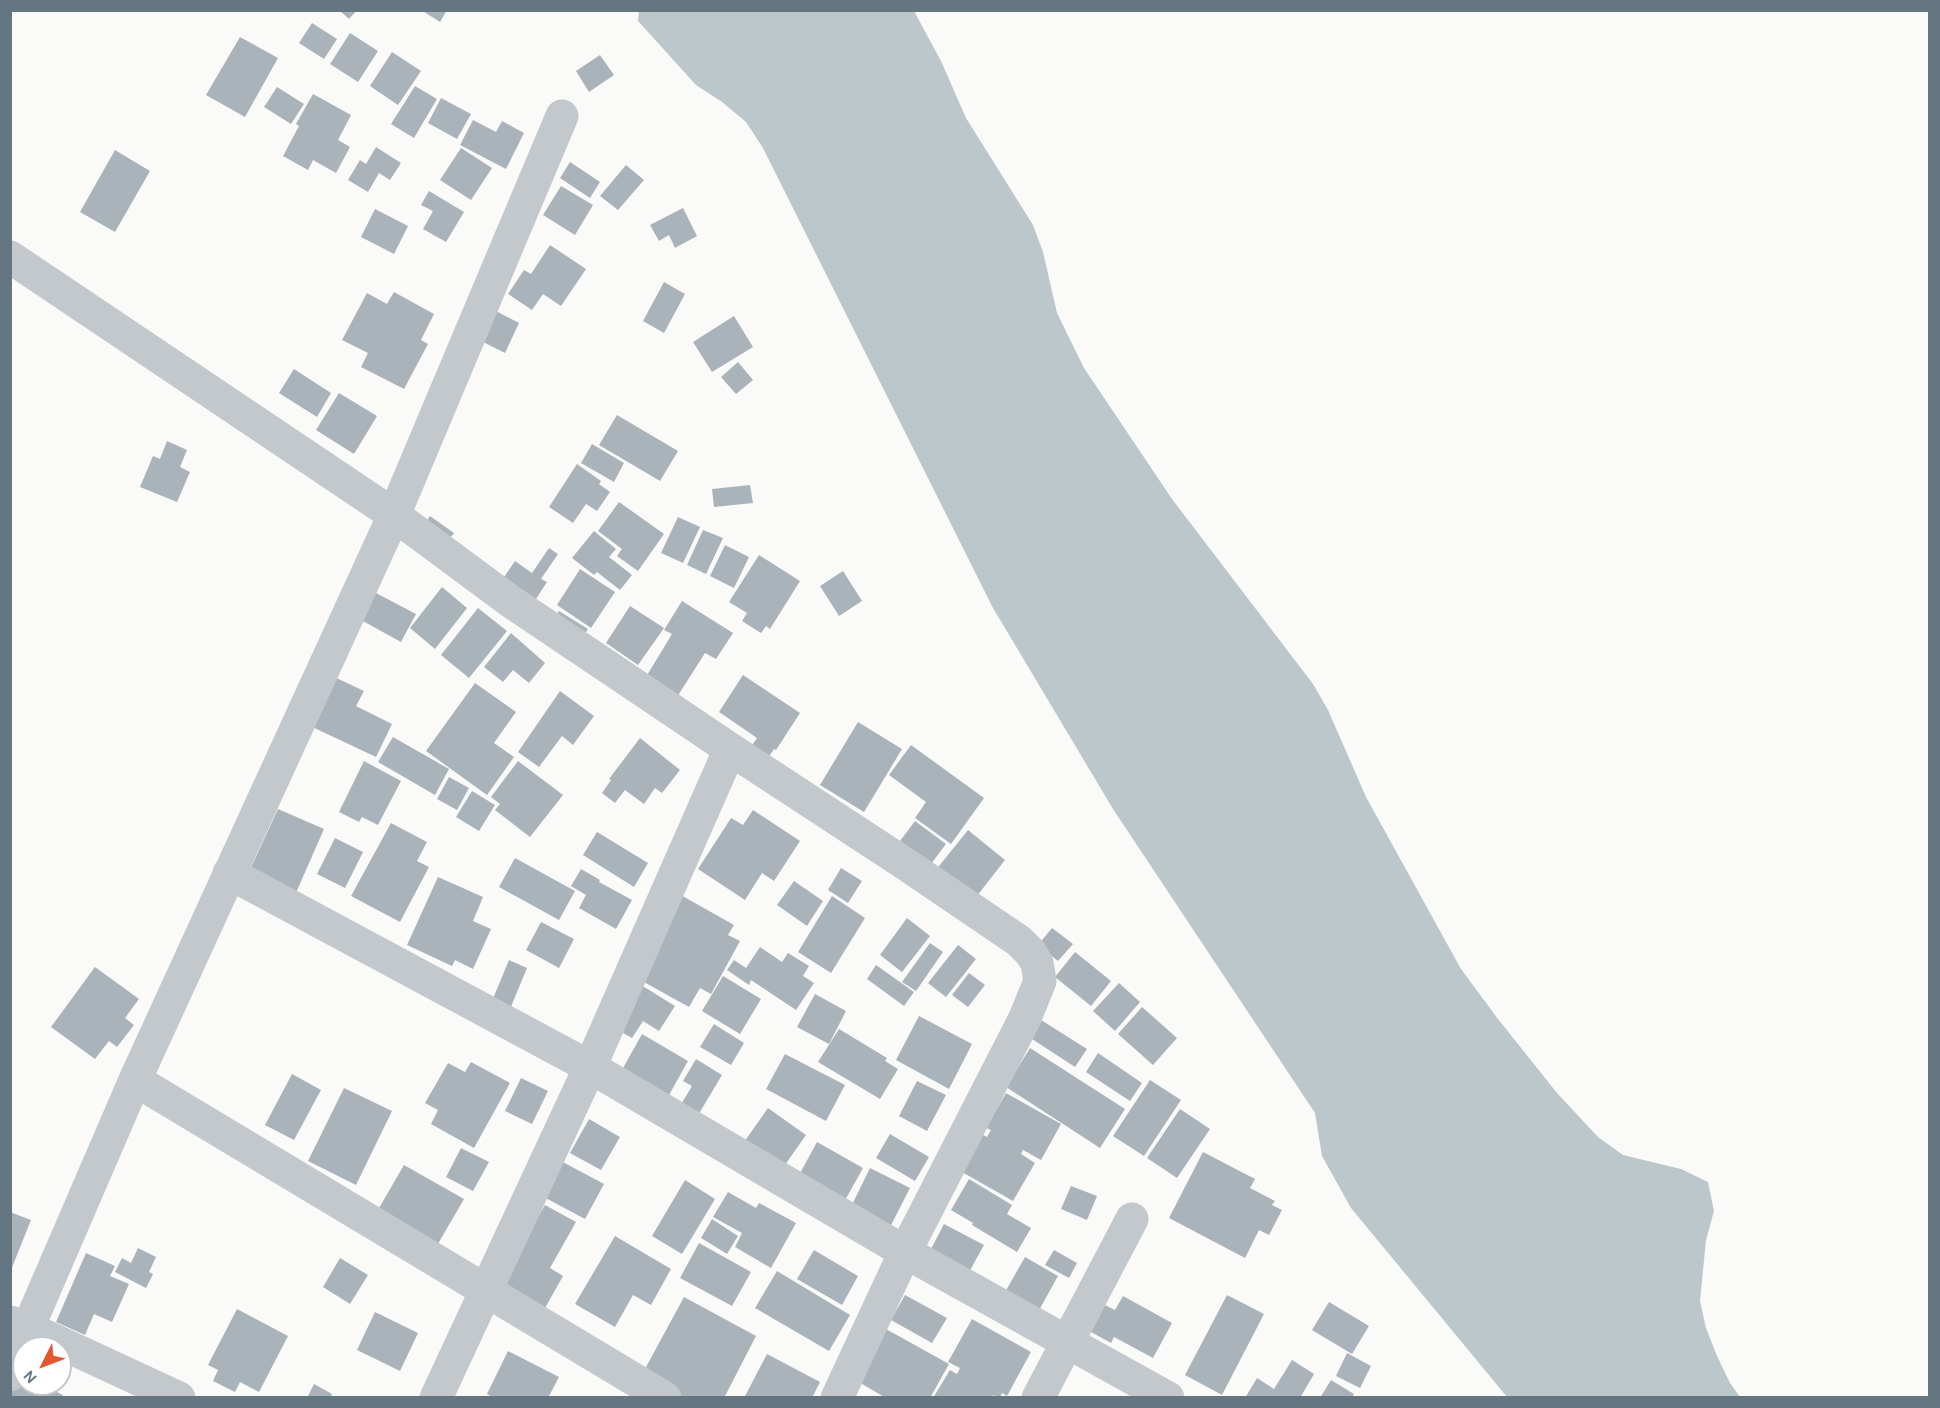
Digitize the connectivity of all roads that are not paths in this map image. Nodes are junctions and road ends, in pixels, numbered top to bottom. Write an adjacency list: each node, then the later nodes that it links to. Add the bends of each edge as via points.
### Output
1 (562, 116): 3 (street)
2 (10, 257): 3 (street)
3 (394, 515): 4 (street, via 510,601); 5 (street)
4 (730, 749): 6 (street); 9 (street, via 1019,942 1037,963 1041,981 1025,1018)
5 (229, 873): 6 (street); 7 (street)
6 (590, 1067): 9 (street); 10 (street)
7 (135, 1080): 10 (street); 11 (street)
8 (1132, 1219): 12 (street)
9 (905, 1252): 12 (street); 17 (street)
10 (487, 1289): 15 (street); 16 (street)
11 (19, 1325): 13 (street); 14 (street)
12 (1067, 1341): 18 (street); 19 (street)
13 (10, 1375)
14 (179, 1398)
15 (435, 1398)
16 (665, 1398)
17 (837, 1398)
18 (1038, 1398)
19 (1168, 1398)

